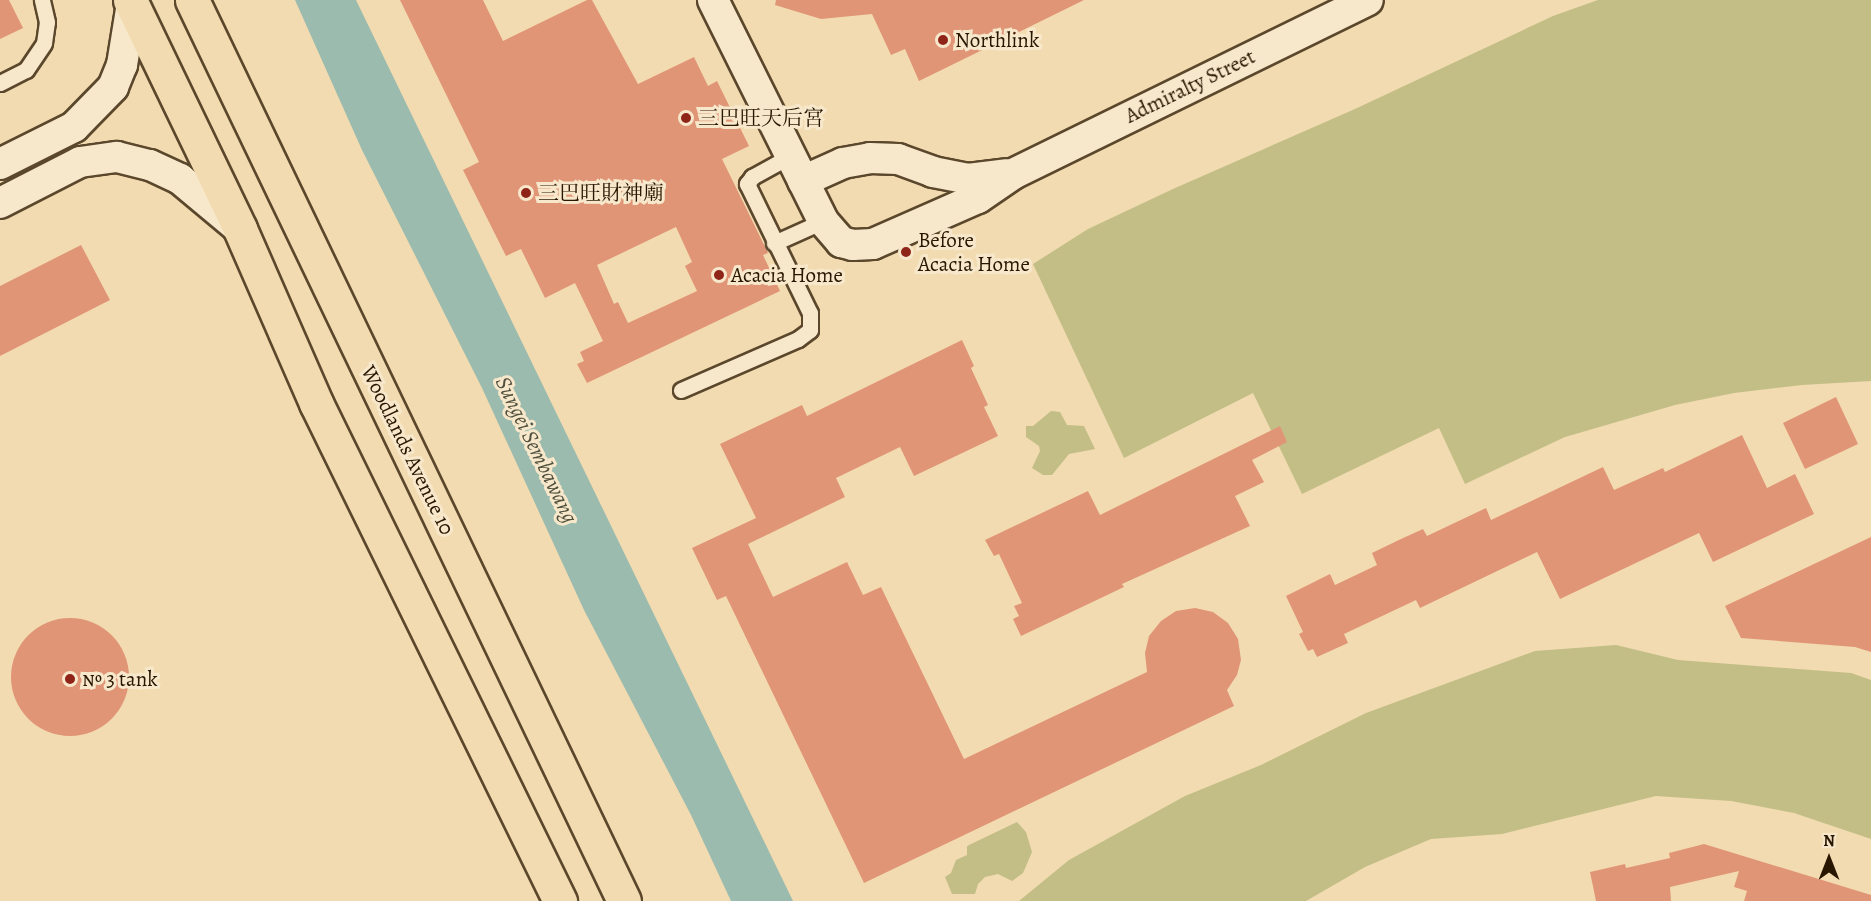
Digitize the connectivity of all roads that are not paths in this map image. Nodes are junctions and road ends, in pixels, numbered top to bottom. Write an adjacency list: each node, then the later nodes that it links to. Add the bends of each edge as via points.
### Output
1 (42, 0): 6 (lane, via 47,22 45,43 26,70)
2 (192, 0): 16 (main road, Woodlands Avenue 10)
3 (713, 0): 8 (street, Admiralty Street)
4 (1368, 0): 9 (street, Admiralty Street)
5 (131, 2): 7 (street, via 122,65 113,87 74,127); 12 (main road)
6 (0, 83)
7 (0, 164)
8 (797, 169): 9 (street, Admiralty Street, via 870,158 898,159 968,179); 11 (street, Admiralty Street); 13 (lane, via 752,177 747,184)
9 (1013, 174): 11 (street, Admiralty Street, via 978,198 873,244 841,242)
10 (0, 203): 12 (street, via 80,162 117,157 150,165 180,179)
11 (823, 221): 13 (lane)
12 (240, 229): 15 (main road, via 316,403)
13 (774, 243): 14 (lane, via 810,313 810,330 798,339)
14 (681, 390)
15 (560, 901)
16 (624, 901)

